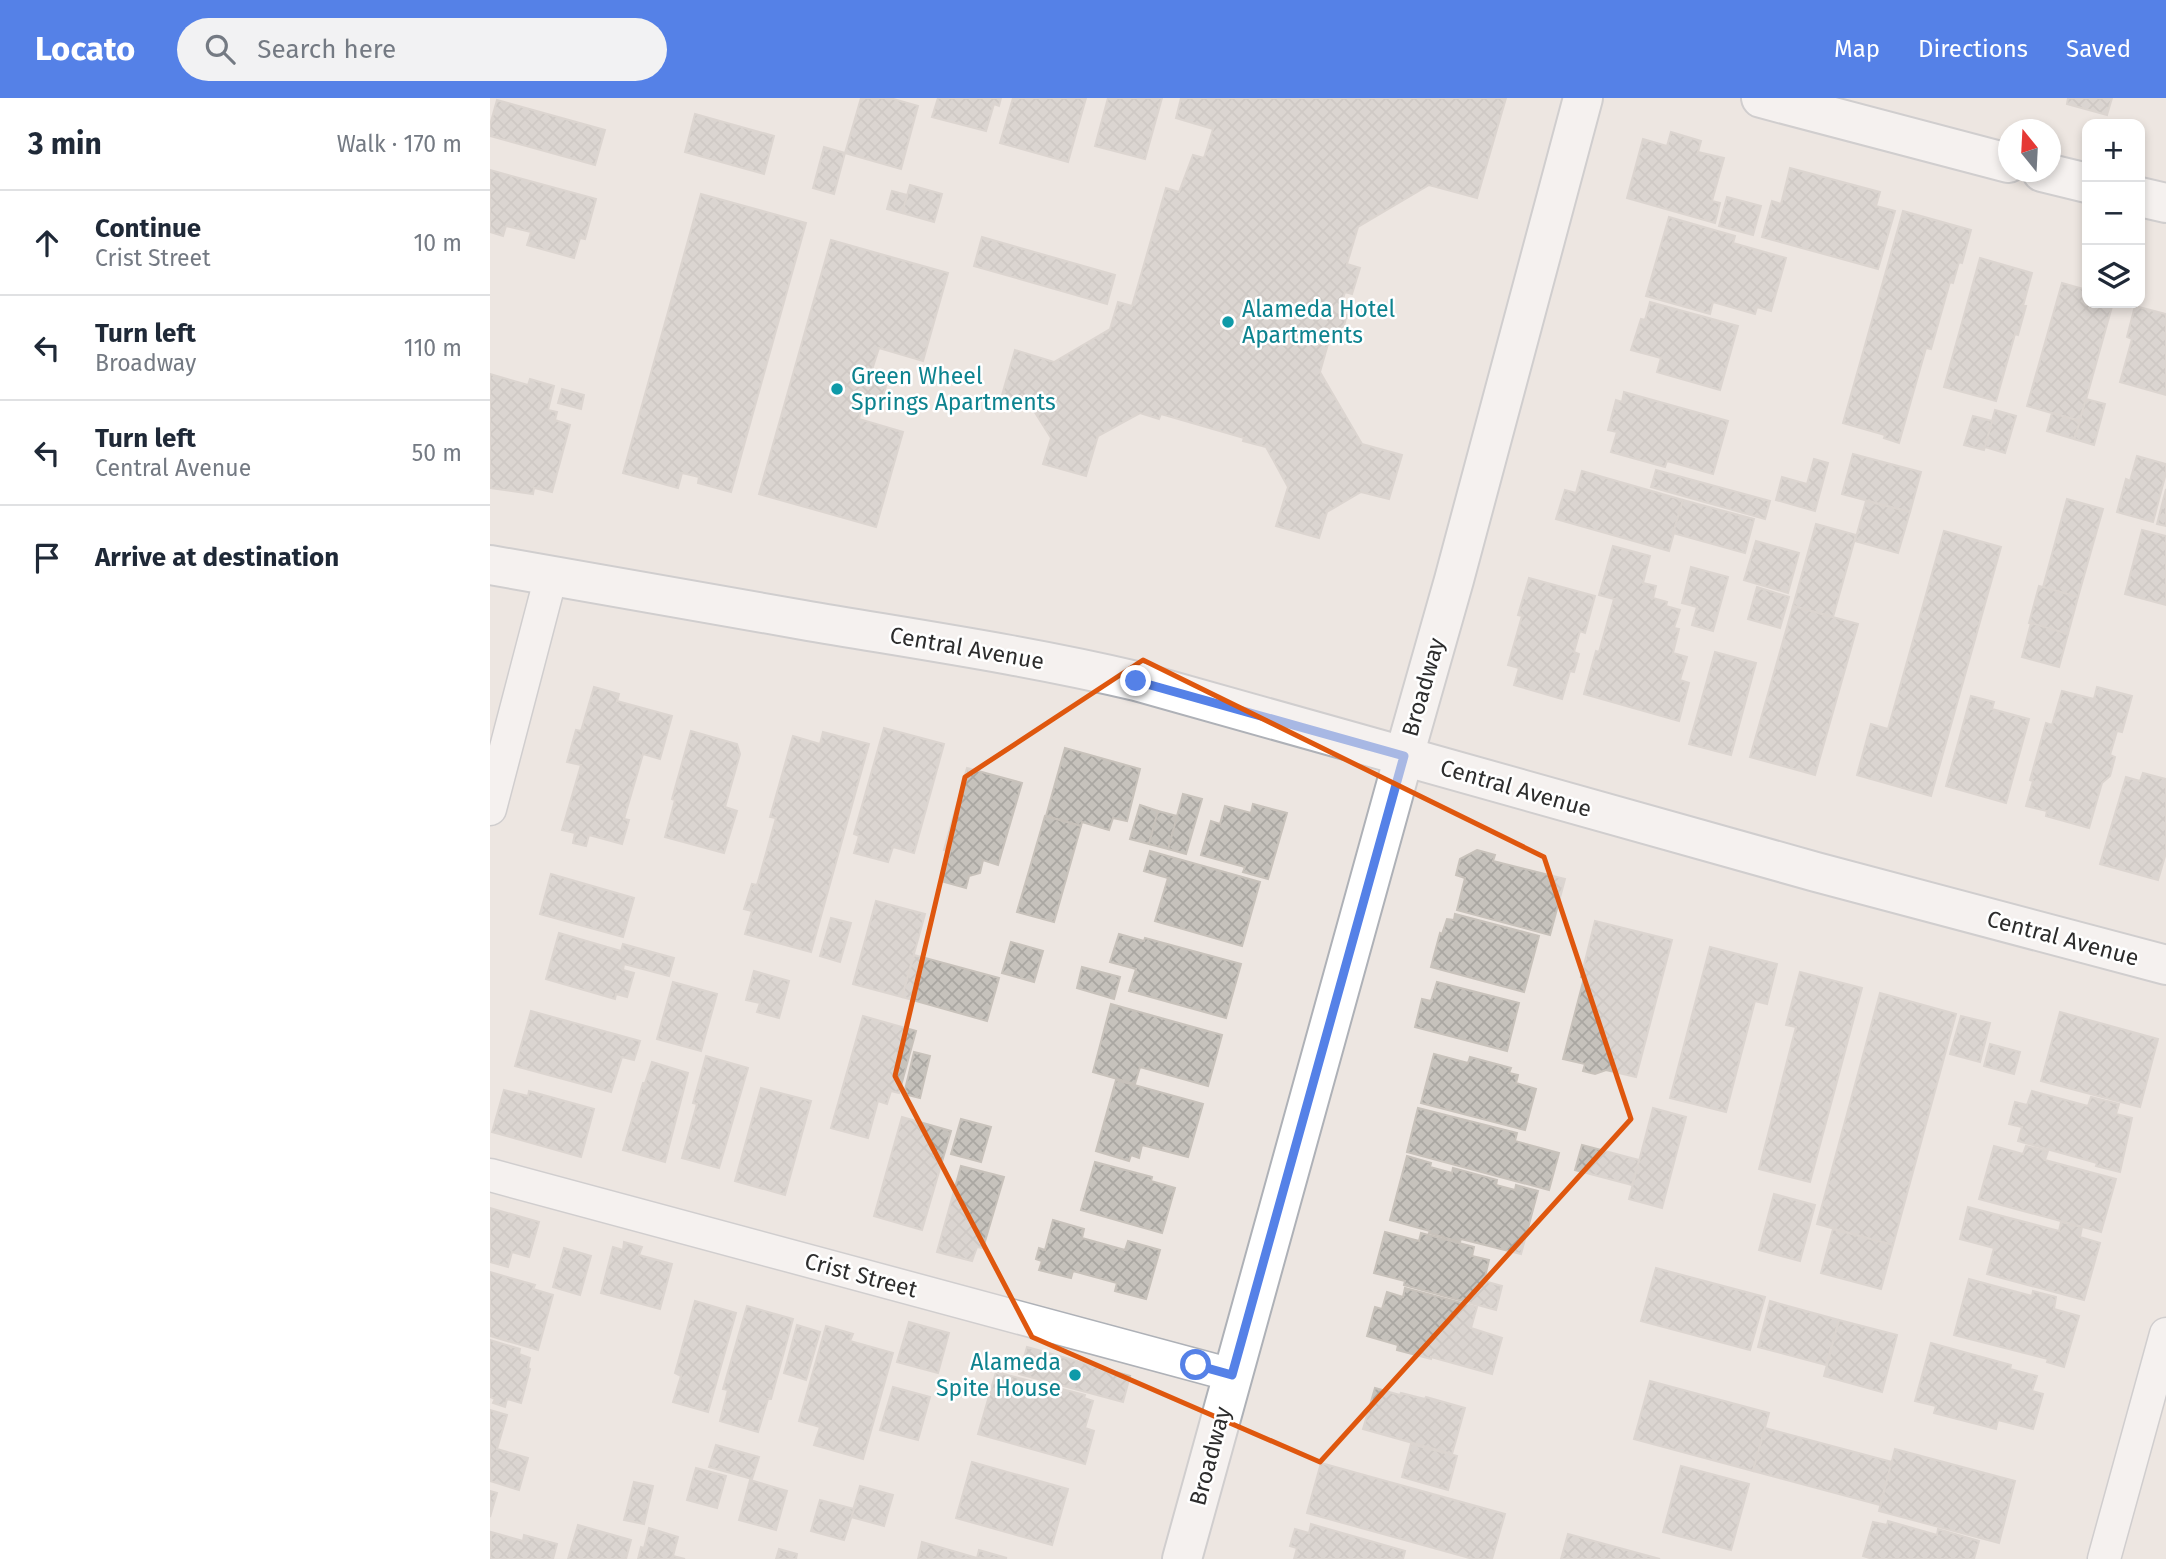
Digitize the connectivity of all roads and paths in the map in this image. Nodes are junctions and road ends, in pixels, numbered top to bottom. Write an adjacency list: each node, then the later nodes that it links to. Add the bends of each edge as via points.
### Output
1 (1583, 98): 10 (street, Broadway)
2 (1761, 98): 3 (street)
3 (1998, 160)
4 (2061, 177): 5 (street)
5 (2083, 182)
6 (2145, 198): 7 (street)
7 (2166, 203)
8 (490, 565): 9 (street, Central Avenue)
9 (551, 576): 10 (street, Central Avenue, via 1072,666); 11 (street)
10 (1404, 756): 12 (street, Central Avenue); 15 (street, Broadway)
11 (490, 809)
12 (2166, 965)
13 (490, 1175): 15 (street, Crist Street)
14 (2166, 1334): 17 (street)
15 (1232, 1375): 16 (street, Broadway)
16 (1182, 1559)
17 (2104, 1559)

